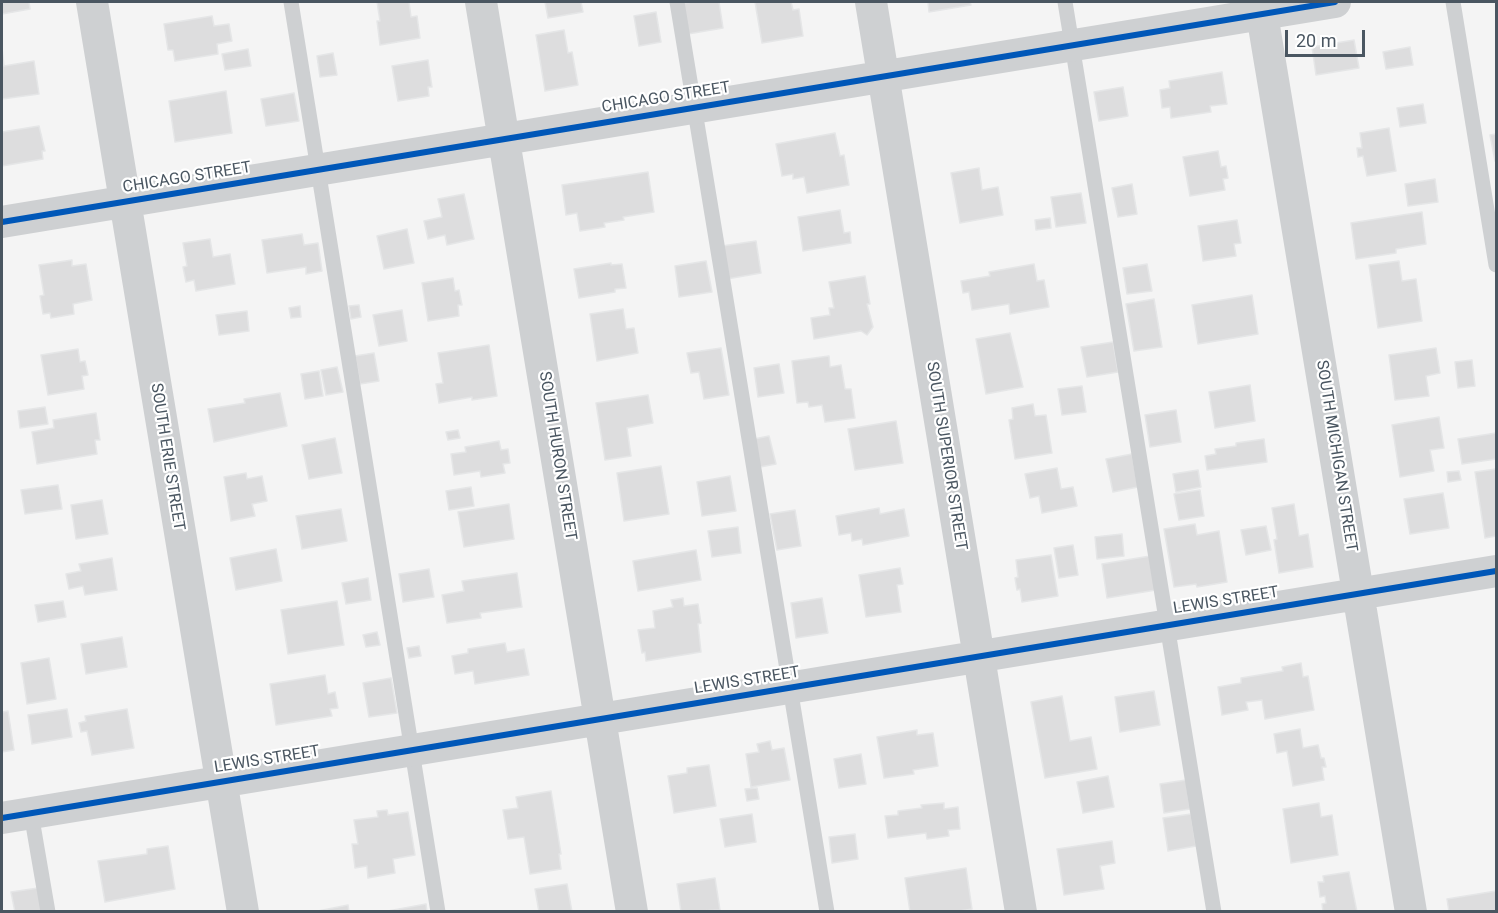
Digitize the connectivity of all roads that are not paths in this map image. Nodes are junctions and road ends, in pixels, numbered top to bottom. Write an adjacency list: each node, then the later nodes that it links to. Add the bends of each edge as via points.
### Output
1 (92, 2): 15 (street, SOUTH ERIE STREET)
2 (291, 2): 14 (lane)
3 (481, 2): 13 (street, SOUTH HURON STREET)
4 (677, 2): 12 (lane)
5 (871, 2): 11 (street, SOUTH SUPERIOR STREET)
6 (1065, 2): 10 (lane)
7 (1335, 2): 9 (street, CHICAGO STREET)
8 (1453, 2): 17 (lane)
9 (1261, 7): 10 (street, CHICAGO STREET); 19 (street, SOUTH MICHIGAN STREET)
10 (1072, 44): 11 (street, CHICAGO STREET); 20 (lane)
11 (883, 76): 12 (street, CHICAGO STREET); 21 (street, SOUTH SUPERIOR STREET)
12 (694, 107): 13 (street, CHICAGO STREET); 22 (lane)
13 (504, 139): 14 (street, CHICAGO STREET); 23 (street, SOUTH HURON STREET)
14 (320, 169): 15 (street, CHICAGO STREET); 24 (lane)
15 (125, 201): 16 (street, CHICAGO STREET); 25 (street, SOUTH ERIE STREET)
16 (2, 222)
17 (1497, 265)
18 (1497, 571): 19 (street, LEWIS STREET)
19 (1358, 593): 20 (street, LEWIS STREET); 34 (street, SOUTH MICHIGAN STREET)
20 (1166, 625): 21 (street, LEWIS STREET); 33 (lane)
21 (979, 656): 22 (street, LEWIS STREET); 32 (street, SOUTH SUPERIOR STREET)
22 (790, 688): 23 (street, LEWIS STREET); 31 (lane)
23 (600, 719): 24 (street, LEWIS STREET); 30 (street, SOUTH HURON STREET)
24 (411, 750): 25 (street, LEWIS STREET); 29 (lane)
25 (221, 782): 26 (street, LEWIS STREET); 28 (street, SOUTH ERIE STREET)
26 (16, 816): 27 (lane)
27 (48, 912)
28 (243, 912)
29 (438, 912)
30 (632, 912)
31 (828, 912)
32 (1021, 912)
33 (1214, 912)
34 (1411, 912)

